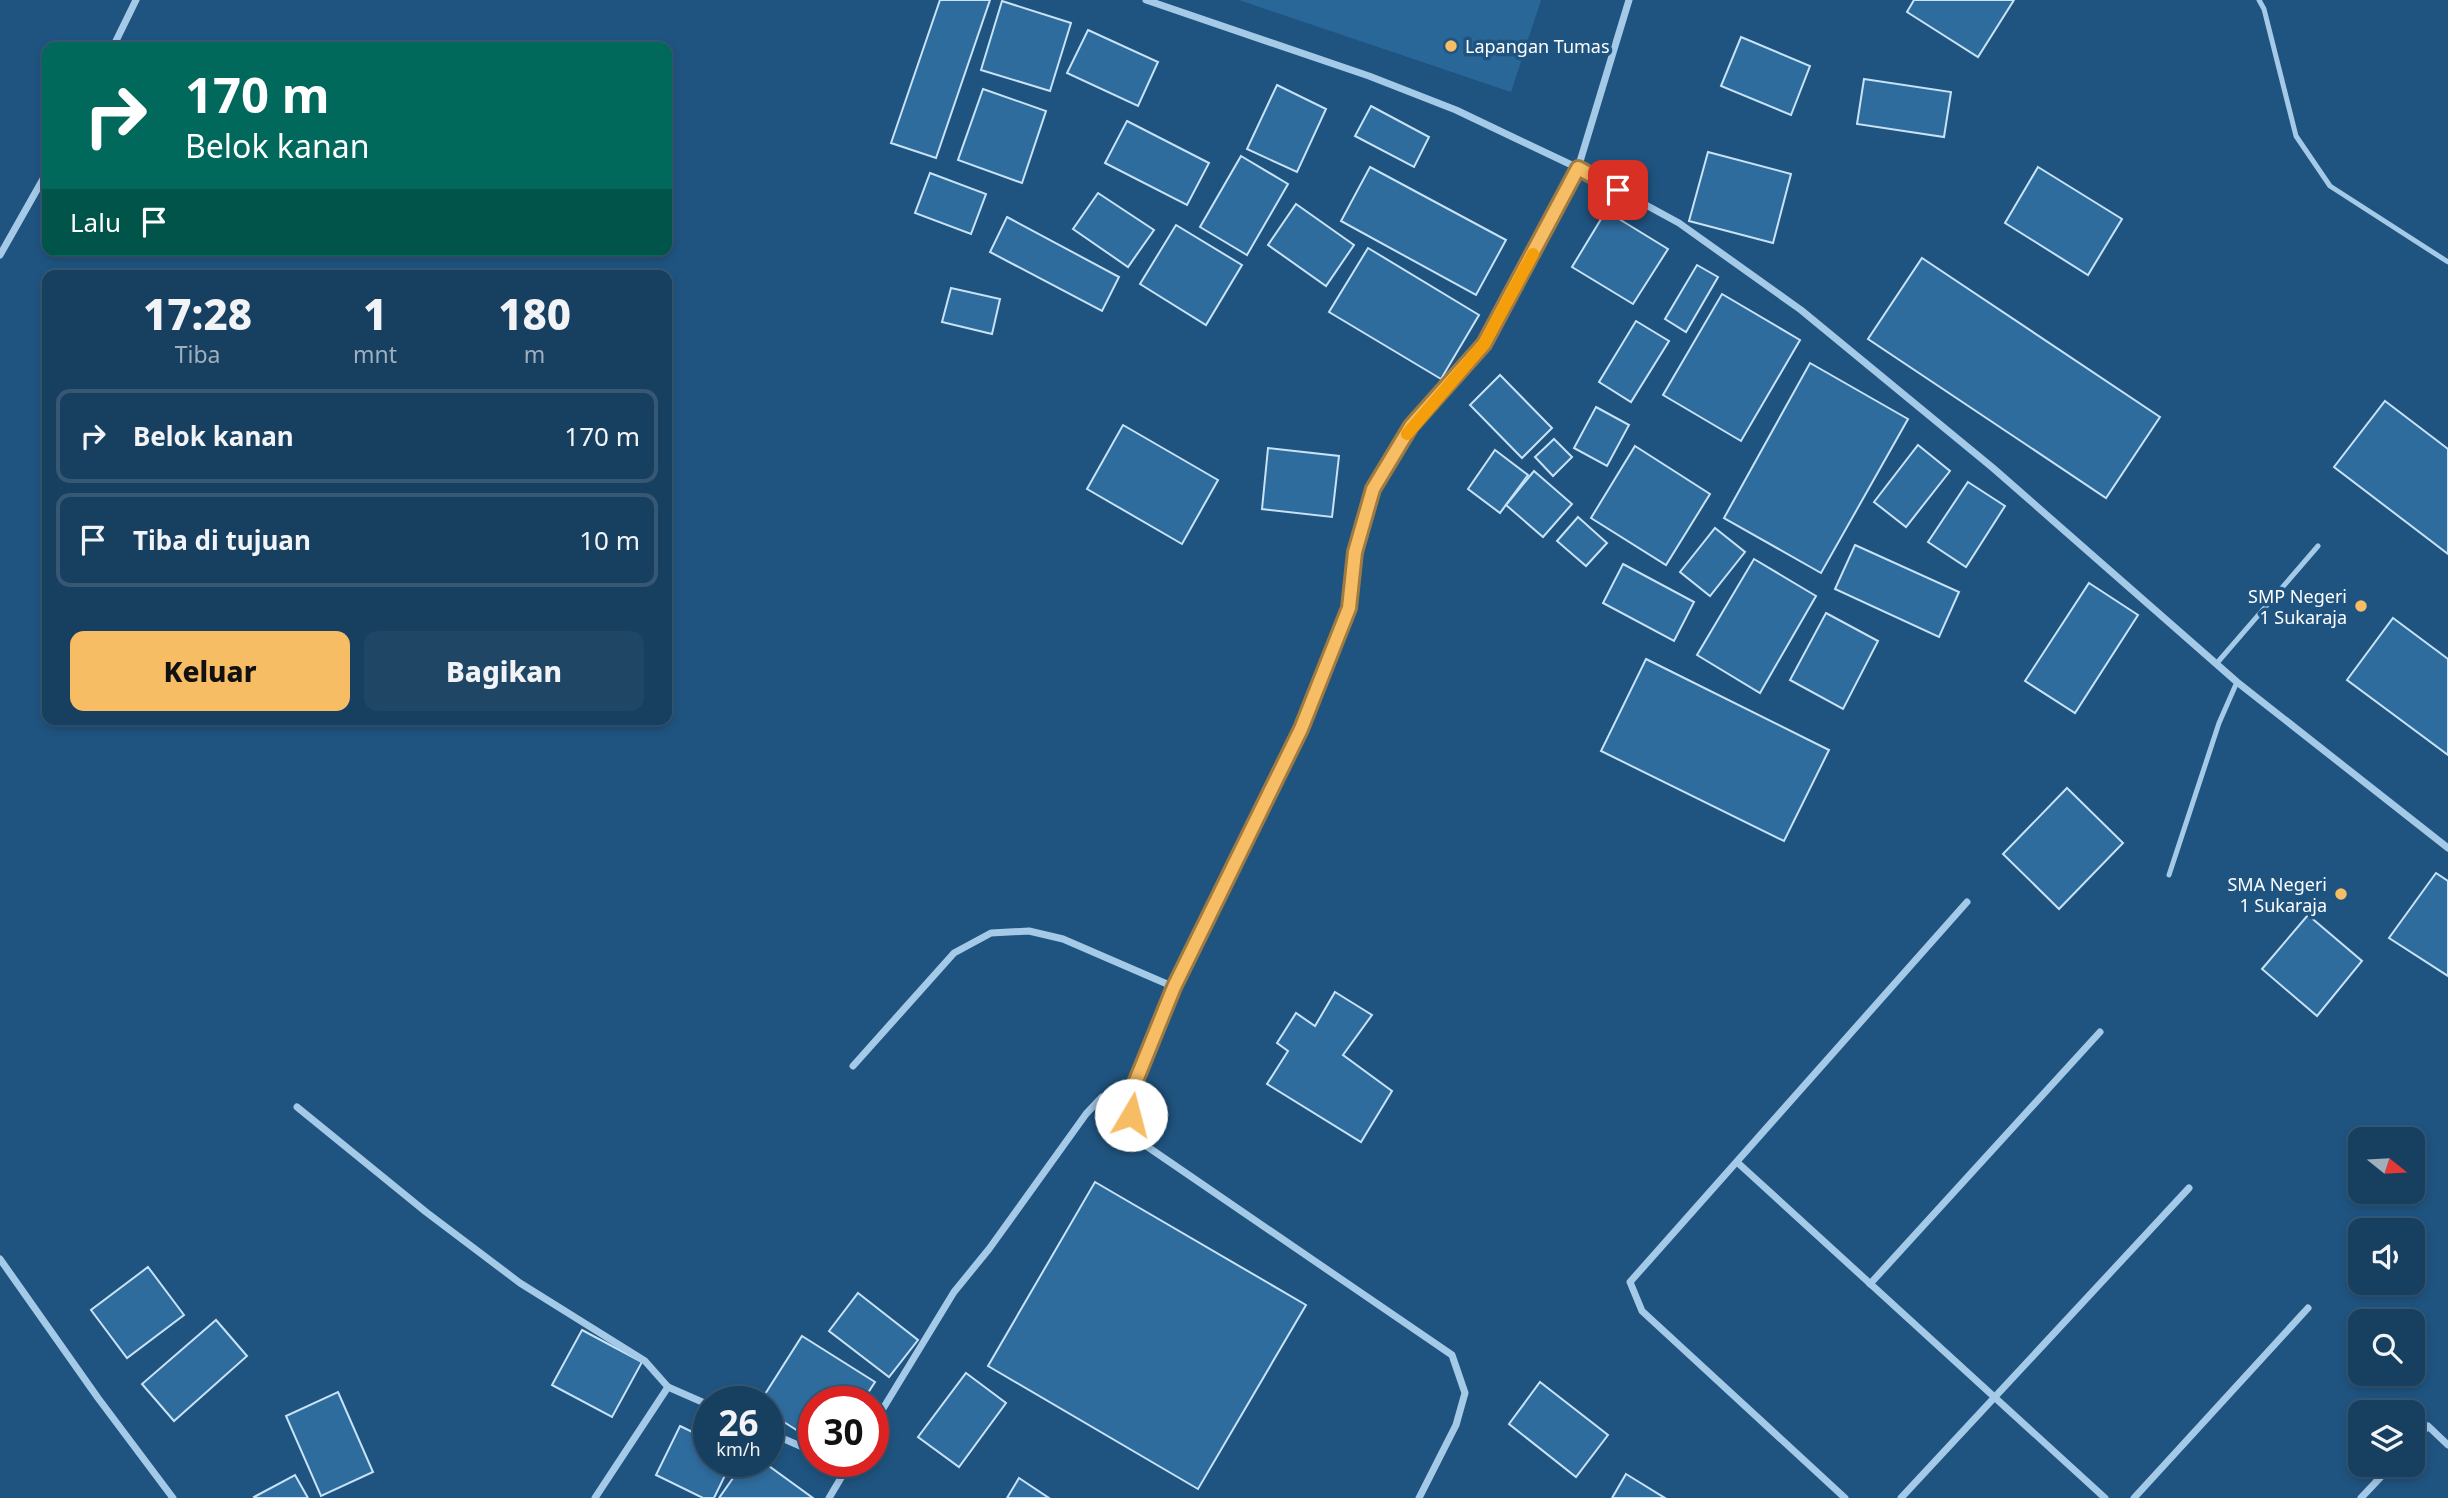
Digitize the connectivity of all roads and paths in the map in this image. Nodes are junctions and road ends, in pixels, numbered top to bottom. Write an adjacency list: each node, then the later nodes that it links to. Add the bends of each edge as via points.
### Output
1 (136, 0): 5 (street)
2 (1146, 0): 6 (street, via 1369,76 1455,110)
3 (1629, 0): 6 (street)
4 (2259, 0): 9 (lane, via 2296,136 2330,186)
5 (115, 42)
6 (1578, 168): 11 (street, via 1679,223 1801,310 1993,468); 16 (street, via 1484,344 1411,426 1373,489 1355,552 1349,608 1311,705)
7 (42, 181): 8 (street)
8 (0, 256)
9 (2448, 262)
10 (2318, 546): 11 (lane)
11 (2217, 663): 12 (street)
12 (2237, 682): 13 (street); 14 (lane)
13 (2448, 848)
14 (2169, 875)
15 (1968, 902): 21 (street)
16 (1174, 987): 18 (street, via 1063,939 1029,931 991,933 954,953); 19 (street)
17 (2100, 1032): 24 (street)
18 (853, 1066)
19 (1131, 1093): 29 (street, via 1102,1097 1086,1114 954,1292); 37 (street, via 1131,1115 1142,1143 1452,1355 1465,1393 1457,1425)
20 (297, 1107): 26 (street, via 520,1283 645,1361)
21 (1738, 1163): 24 (street); 38 (street, via 1630,1282 1642,1311)
22 (2189, 1188): 27 (street)
23 (0, 1259): 34 (street)
24 (1870, 1284): 27 (street)
25 (2308, 1308): 41 (street)
26 (668, 1387): 28 (street); 35 (street)
27 (1993, 1396): 39 (street); 40 (street)
28 (693, 1398)
29 (889, 1399)
30 (2425, 1429): 31 (street, via 2428,1426)
31 (2448, 1445)
32 (841, 1477): 36 (street)
33 (2381, 1477): 42 (street)
34 (173, 1498)
35 (595, 1498)
36 (829, 1498)
37 (1419, 1498)
38 (1846, 1498)
39 (1902, 1498)
40 (2105, 1498)
41 (2134, 1498)
42 (2361, 1498)

